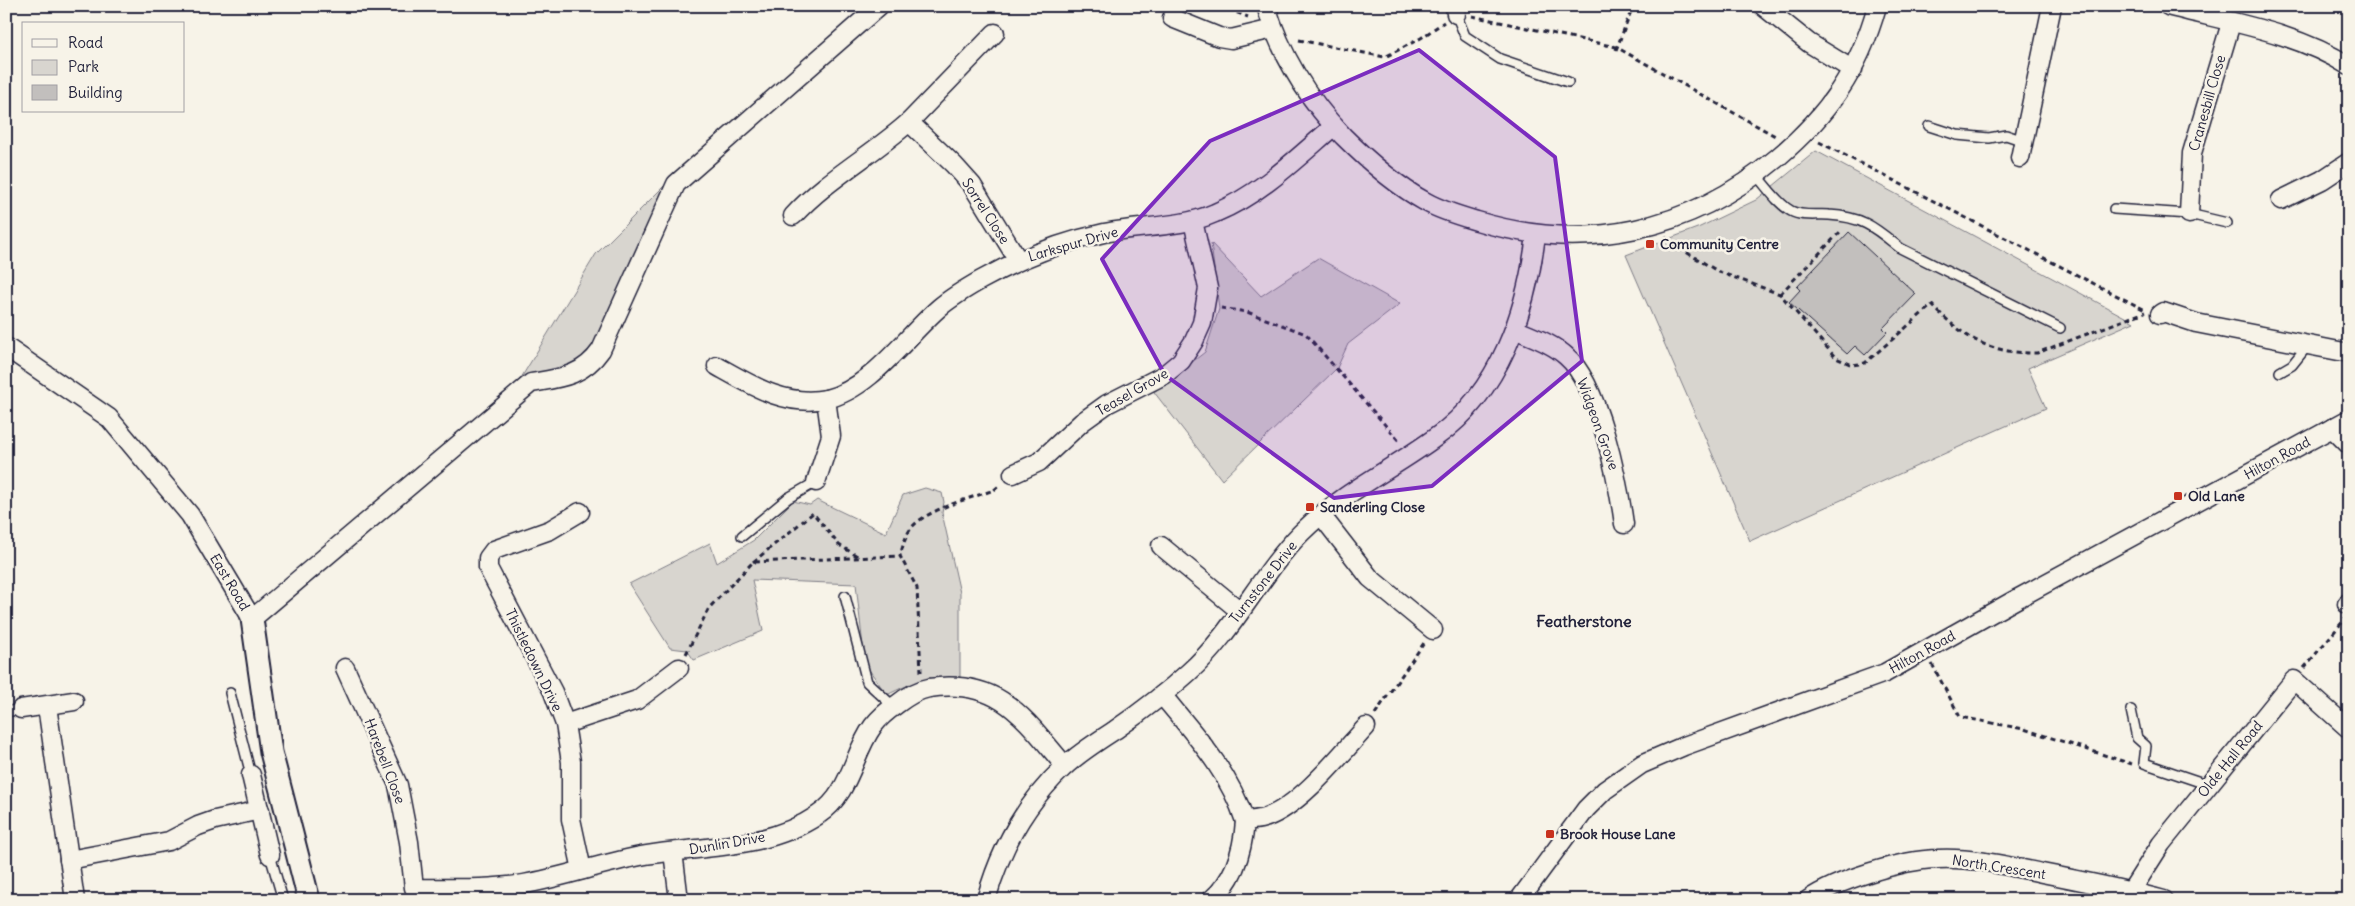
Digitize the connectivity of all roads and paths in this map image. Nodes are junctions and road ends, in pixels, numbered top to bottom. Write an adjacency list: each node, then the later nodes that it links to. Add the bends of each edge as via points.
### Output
1 (879, 6): 62 (street, via 676,184 601,350 591,364 561,378 531,383)
2 (1266, 6): 11 (street)
3 (1633, 6): 13 (path, via 1616,50)
4 (1763, 6): 15 (street, via 1809,43)
5 (1877, 6): 15 (street, via 1866,42)
6 (2052, 6): 21 (street)
7 (2168, 6): 10 (street)
8 (1455, 10): 11 (path, via 1421,38 1385,57 1304,43); 13 (path); 16 (lane, via 1465,36 1500,59)
9 (1172, 18): 11 (street, via 1231,39)
10 (2231, 23): 14 (street, via 2279,35); 26 (street, Cranesbill Close, via 2192,153)
11 (1273, 29): 18 (street, via 1297,77)
12 (996, 33): 17 (street)
13 (1616, 47): 20 (path)
14 (2349, 66)
15 (1852, 70): 20 (street, via 1821,117)
16 (1568, 82)
17 (909, 122): 27 (street, via 810,197); 33 (street, Sorrel Close, via 972,185)
18 (1334, 126): 29 (street, Larkspur Drive, via 1259,188 1216,213); 32 (street, via 1382,172 1428,203 1498,227)
19 (1929, 126): 21 (lane, via 1957,135 1989,138 2006,135)
20 (1798, 140): 23 (street); 34 (path, via 2148,311 2037,353 2028,353 1996,348 1967,336 1932,305 1859,366 1836,358)
21 (2022, 150)
22 (2349, 162): 24 (street, via 2322,180)
23 (1756, 175): 28 (lane, via 1793,212); 31 (street, via 1705,206)
24 (2281, 200)
25 (2114, 209): 26 (lane)
26 (2188, 214): 30 (lane)
27 (793, 216)
28 (1854, 218): 34 (path); 38 (lane, via 1879,229 1900,248)
29 (1193, 221): 33 (street, Larkspur Drive, via 1100,234); 35 (street, Teasel Grove, via 1208,288)
30 (2227, 223)
31 (1652, 225): 32 (street, via 1599,235); 34 (path, via 1671,243 1719,272)
32 (1536, 235): 37 (street, Turnstone Drive, via 1532,267)
33 (1018, 260): 44 (street, Larkspur Drive, via 941,306 864,380)
34 (1780, 294)
35 (1206, 305): 48 (path, via 1247,312 1306,334); 49 (street, Teasel Grove, via 1194,341 1181,360 1164,375 1106,404 1038,462)
36 (2160, 314): 39 (street, via 2163,312 2196,323)
37 (1515, 328): 48 (street, Turnstone Drive, via 1490,378 1461,415); 53 (street, Widgeon Grove, via 1567,356 1579,372 1612,456)
38 (2060, 328)
39 (2308, 345): 41 (street); 43 (lane, via 2292,365)
40 (6, 347): 62 (street, East Road, via 109,418 190,515)
41 (2349, 353)
42 (717, 366): 44 (street, Larkspur Drive, via 777,397)
43 (2280, 372)
44 (826, 399): 50 (street, via 831,436)
45 (2349, 419): 46 (street, Hilton Road)
46 (2332, 428): 47 (street); 64 (street, Hilton Road)
47 (2349, 445)
48 (1410, 454): 52 (street, Turnstone Drive, via 1351,492)
49 (1013, 474): 56 (path, via 994,490 928,516 913,526)
50 (816, 482): 54 (lane, via 788,498)
51 (580, 512): 76 (street, Thistledown Drive, via 550,530 494,550 488,558 488,568 553,692)
52 (1321, 516): 61 (street, Turnstone Drive, via 1284,552); 63 (street, via 1370,578)
53 (1624, 524)
54 (742, 536)
55 (1161, 546): 61 (street)
56 (900, 556): 57 (path); 68 (path, via 917,588)
57 (860, 558): 58 (path); 58 (path, via 839,544 813,513)
58 (753, 562): 66 (path, via 709,608)
59 (845, 596): 73 (lane, via 867,682)
60 (2348, 603): 67 (path, via 2345,619)
61 (1240, 612): 70 (street, Turnstone Drive, via 1210,652)
62 (252, 619): 93 (street, East Road, via 271,752)
63 (1433, 630): 77 (path)
64 (1925, 650): 79 (path, via 1960,716 2024,728 2134,765); 97 (street, Hilton Road, via 1885,673 1642,764 1605,790 1586,809)
65 (345, 668): 89 (street, Harebell Close, via 398,786)
66 (679, 668): 76 (street, via 637,700)
67 (2294, 680): 78 (street); 82 (street, Olde Hall Road)
68 (922, 690): 73 (street, Dunlin Drive); 80 (street, Dunlin Drive, via 956,687 988,692 1029,723)
69 (230, 693): 81 (lane)
70 (1162, 695): 80 (street, Turnstone Drive); 84 (street, via 1227,777)
71 (74, 701): 72 (street)
72 (47, 706): 75 (street); 87 (street)
73 (894, 706): 85 (street, Dunlin Drive, via 873,726 846,786 835,801 818,815 798,826 747,842)
74 (2131, 710): 79 (lane, via 2137,738 2146,746)
75 (14, 711)
76 (566, 724): 88 (street, Thistledown Drive, via 571,762 571,819)
77 (1366, 727): 84 (street, via 1309,788 1282,810 1267,818)
78 (2349, 729)
79 (2144, 764): 82 (lane)
80 (1065, 766): 95 (street, Turnstone Drive, via 1041,792 1008,841 995,867)
81 (251, 775): 83 (street)
82 (2208, 785): 90 (street, Olde Hall Road, via 2161,844)
83 (260, 810): 86 (street); 87 (street, via 215,820 170,841)
84 (1244, 821): 96 (street, via 1244,838 1236,866 1228,882)
85 (673, 852): 88 (street, Dunlin Drive); 94 (street)
86 (270, 855): 92 (lane)
87 (69, 860): 91 (street)
88 (582, 870): 89 (street, Dunlin Drive, via 522,884)
89 (414, 888)
90 (2128, 895): 98 (street, North Crescent, via 1984,862 1936,859 1894,866 1862,876); 99 (street, North Crescent)
91 (75, 900)
92 (283, 900)
93 (309, 900)
94 (679, 900)
95 (986, 900)
96 (1211, 900)
97 (1519, 900)
98 (1808, 900)
99 (2164, 900)

